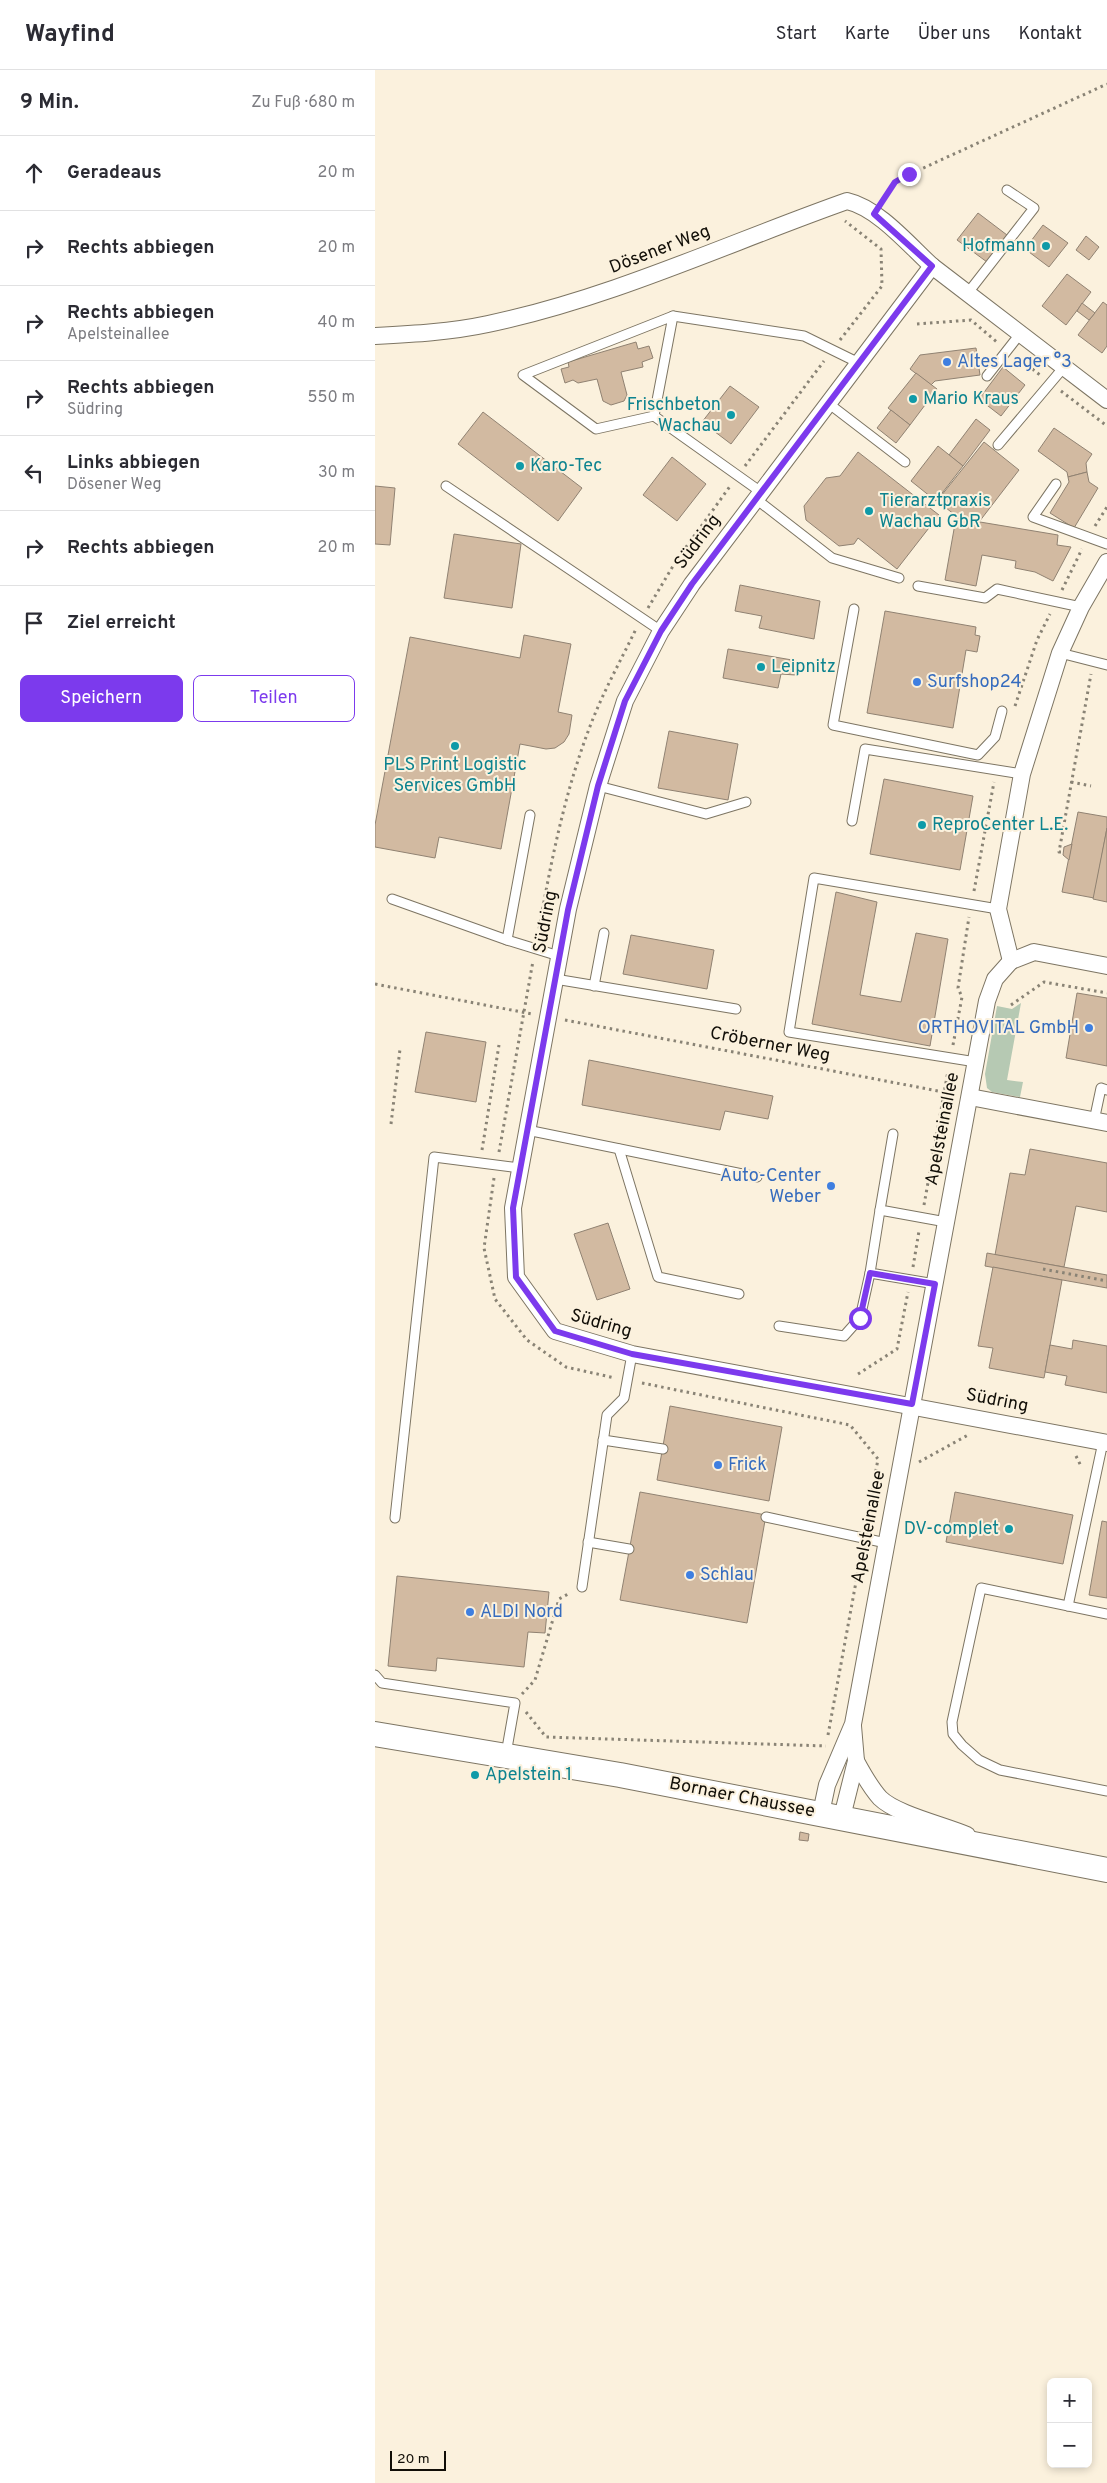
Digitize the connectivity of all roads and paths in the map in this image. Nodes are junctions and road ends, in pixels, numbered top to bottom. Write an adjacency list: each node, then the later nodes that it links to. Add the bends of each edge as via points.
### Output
1 (1107, 84): 3 (path, via 909,174 895,182)
2 (1007, 190): 5 (lane, via 1034,208)
3 (874, 214): 4 (street, Dösener Weg); 8 (street, Dösener Weg, via 859,204 847,201 614,289 488,324 429,334)
4 (932, 266): 5 (street); 9 (street, Südring)
5 (967, 294): 7 (street)
6 (673, 316): 9 (lane, via 804,336); 14 (lane); 14 (lane, via 523,375 596,429)
7 (1020, 334): 10 (street); 11 (lane)
8 (375, 336)
9 (859, 363): 13 (street, Südring)
10 (1064, 367): 12 (street); 15 (lane)
11 (987, 376)
12 (1107, 400)
13 (828, 404): 16 (lane); 19 (street, Südring)
14 (654, 416): 19 (lane)
15 (998, 445)
16 (905, 462)
17 (1056, 484): 21 (lane, via 1033,516)
18 (446, 486): 29 (lane)
19 (759, 495): 24 (lane, via 832,558); 29 (street, Südring)
20 (1107, 507): 21 (path)
21 (1088, 537): 22 (lane); 26 (path)
22 (1107, 544)
23 (1107, 562): 27 (street)
24 (899, 578)
25 (918, 586): 26 (lane, via 985,598 997,589)
26 (1056, 602): 27 (lane); 34 (path, via 1037,640)
27 (1081, 607): 30 (street)
28 (854, 609): 33 (lane, via 833,725 978,755 995,737)
29 (661, 631): 38 (street, Südring, via 625,701)
30 (1061, 653): 31 (lane); 36 (street)
31 (1093, 661): 32 (lane); 37 (path)
32 (1107, 665)
33 (1002, 711)
34 (1013, 713)
35 (996, 770): 36 (lane); 42 (lane, via 865,749); 45 (path)
36 (1021, 774): 46 (street)
37 (1071, 782): 39 (path); 43 (path)
38 (598, 786): 40 (lane, via 705,814); 49 (street, Südring)
39 (1091, 786)
40 (746, 802)
41 (530, 816): 48 (lane)
42 (852, 821)
43 (1061, 852)
44 (392, 900): 48 (lane)
45 (972, 904): 46 (lane); 62 (path, via 957,988 962,997); 62 (lane, via 815,878 789,1032)
46 (998, 908): 50 (street)
47 (604, 933): 54 (lane)
48 (507, 940): 49 (lane)
49 (559, 956): 52 (street, Südring)
50 (1011, 961): 51 (street, via 1034,952); 63 (street, Apelsteinallee, via 995,979 987,1001)
51 (1107, 966)
52 (555, 979): 54 (lane); 69 (street, Südring)
53 (375, 984): 58 (path)
54 (594, 986): 57 (lane)
55 (1107, 993): 56 (path, via 1044,982)
56 (1011, 1004)
57 (736, 1009)
58 (524, 1012)
59 (566, 1020): 65 (path, Cröberner Weg)
60 (499, 1045): 72 (path)
61 (400, 1049): 68 (path)
62 (951, 1057): 63 (lane); 65 (path)
63 (976, 1062): 66 (street, Apelsteinallee)
64 (1107, 1090): 67 (lane, via 1101,1088)
65 (945, 1093): 66 (path, Cröberner Weg); 76 (path)
66 (970, 1097): 67 (street); 77 (street, Apelsteinallee)
67 (1100, 1122)
68 (391, 1124)
69 (527, 1130): 71 (lane); 73 (street, Südring)
70 (893, 1134): 75 (lane)
71 (619, 1149): 74 (lane); 83 (lane, via 658,1277)
72 (480, 1163): 73 (lane); 97 (lane, via 434,1157)
73 (519, 1168): 85 (street, Südring, via 513,1208 516,1277 555,1331)
74 (757, 1177)
75 (880, 1210): 76 (lane); 79 (lane)
76 (922, 1217): 77 (lane); 80 (path)
77 (946, 1222): 82 (street, Apelsteinallee)
78 (1043, 1269): 81 (path)
79 (870, 1273): 80 (lane); 84 (lane, via 860,1318 844,1336)
80 (910, 1280): 82 (lane); 86 (path, via 897,1349)
81 (1107, 1281)
82 (935, 1284): 88 (street, Apelsteinallee)
83 (739, 1294)
84 (779, 1326)
85 (632, 1354): 88 (street, Südring); 90 (lane, via 624,1398 607,1415)
86 (858, 1374)
87 (642, 1383): 98 (path, via 850,1425 878,1459)
88 (912, 1404): 91 (street, Südring); 100 (street, Apelsteinallee)
89 (970, 1433): 94 (path)
90 (603, 1440): 92 (lane); 99 (lane)
91 (1105, 1442): 103 (lane)
92 (663, 1449)
93 (1066, 1453): 95 (path, via 1076,1455)
94 (915, 1464)
95 (1081, 1466)
96 (766, 1517): 98 (lane)
97 (395, 1518)
98 (864, 1538): 100 (lane); 106 (path, via 826,1746 546,1736)
99 (588, 1542): 101 (lane); 102 (lane)
100 (886, 1542): 107 (street, Apelsteinallee)
101 (629, 1550)
102 (582, 1587): 106 (path, via 559,1599 535,1680)
103 (1068, 1606): 104 (lane); 111 (lane, via 981,1588 952,1722 953,1734 979,1760 1000,1770)
104 (1107, 1614)
105 (375, 1675): 106 (lane, via 382,1683)
106 (515, 1703): 109 (lane)
107 (853, 1724): 110 (street, Apelsteinallee); 112 (street, Apelsteinallee, via 827,1786)
108 (375, 1734): 109 (main road, Bornaer Chaussee)
109 (506, 1756): 112 (main road, Bornaer Chaussee)
110 (856, 1761): 112 (street, Apelsteinallee); 113 (street, Apelsteinallee, via 870,1786 881,1799 894,1807)
111 (1107, 1791)
112 (831, 1815): 113 (main road, Bornaer Chaussee)
113 (1006, 1851): 114 (main road, Bornaer Chaussee)
114 (1107, 1870)

